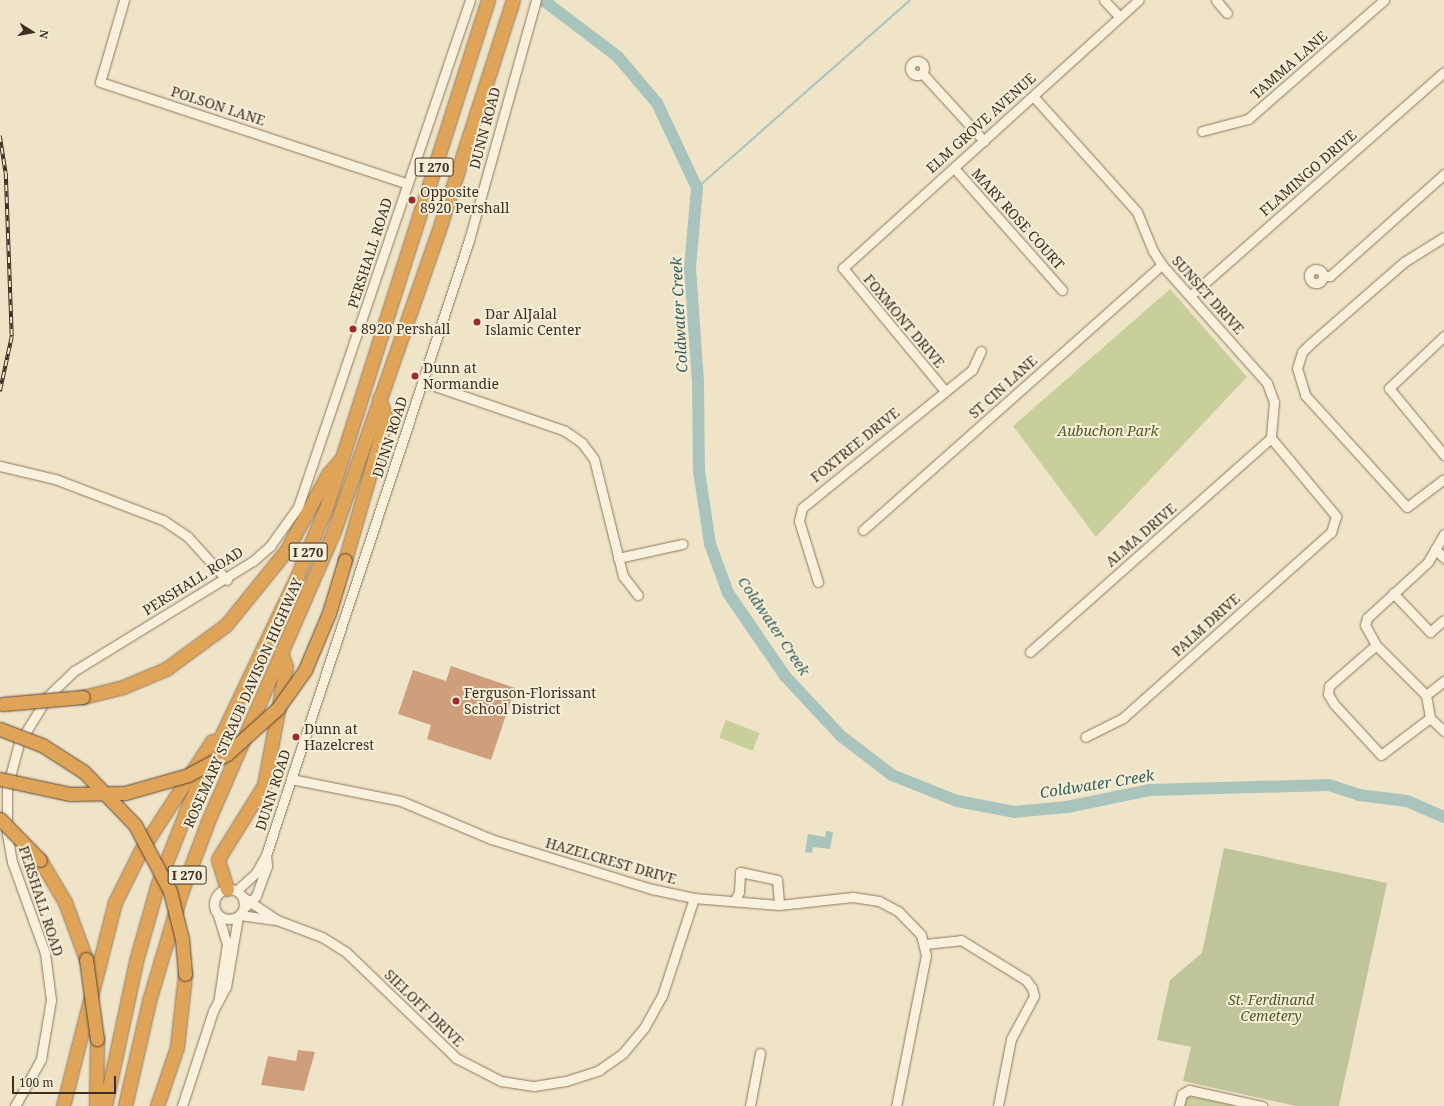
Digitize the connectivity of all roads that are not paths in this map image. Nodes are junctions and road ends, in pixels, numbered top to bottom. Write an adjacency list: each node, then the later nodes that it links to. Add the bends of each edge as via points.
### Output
1 (124, 0): 19 (street, POLSON LANE, via 100,82)
2 (470, 0): 19 (street, PERSHALL ROAD)
3 (488, 0): 33 (highway, ROSEMARY STRAUB DAVISON HIGHWAY / I 270)
4 (514, 0): 30 (highway, ROSEMARY STRAUB DAVISON HIGHWAY / I 270)
5 (536, 0): 28 (street, DUNN ROAD, via 469,240)
6 (1104, 0): 11 (street)
7 (1139, 0): 11 (street, ELM GROVE AVENUE)
8 (1216, 0): 10 (street)
9 (1384, 0): 15 (street, TAMMA LANE, via 1248,119)
10 (1227, 13)
11 (1120, 17): 14 (street, ELM GROVE AVENUE)
12 (1444, 72): 25 (street, FLAMINGO DRIVE)
13 (922, 73): 16 (street)
14 (1033, 96): 16 (street, ELM GROVE AVENUE); 21 (street, SUNSET DRIVE, via 1138,212 1153,251)
15 (1202, 131)
16 (984, 141): 17 (street, ELM GROVE AVENUE)
17 (954, 168): 22 (street, ELM GROVE AVENUE); 24 (street, MARY ROSE COURT)
18 (1444, 174): 23 (street, via 1330,276)
19 (408, 184): 42 (street, PERSHALL ROAD, via 306,491 286,527 270,546)
20 (1444, 237): 35 (street, via 1404,262 1310,344 1302,352 1297,368 1305,396 1407,507)
21 (1162, 265): 25 (street, SUNSET DRIVE); 36 (street, ST CIN LANE)
22 (843, 268): 29 (street, FOXMONT DRIVE)
23 (1323, 276)
24 (1062, 290)
25 (1191, 295): 31 (street, SUNSET DRIVE, via 1267,383 1274,402)
26 (1444, 336): 32 (street, via 1389,388)
27 (981, 351): 29 (street, FOXTREE DRIVE, via 972,370)
28 (423, 382): 40 (street, via 565,431 582,443 594,459); 59 (street, DUNN ROAD)
29 (945, 391): 43 (street, FOXTREE DRIVE, via 802,508 799,521)
30 (379, 398): 49 (highway, ROSEMARY STRAUB DAVISON HIGHWAY / I 270, via 331,537); 58 (highway, bridge, via 386,418 329,613 305,670 278,708 227,754 188,775 125,792 70,794)
31 (1272, 438): 48 (street, ALMA DRIVE); 57 (street, PALM DRIVE, via 1333,510 1336,522 1331,532 1123,718)
32 (1444, 455)
33 (344, 456): 52 (highway, bridge, via 328,474 304,521 276,566 226,625 166,669 123,687 83,697); 54 (highway, ROSEMARY STRAUB DAVISON HIGHWAY / I 270, via 298,574)
34 (0, 466): 42 (street, via 55,479 163,520 188,537)
35 (1444, 479)
36 (863, 530)
37 (1444, 534): 39 (street)
38 (682, 544): 40 (street)
39 (1435, 549): 41 (street); 44 (street, via 1428,562)
40 (618, 558): 45 (street, via 623,576)
41 (1444, 558)
42 (227, 580): 71 (street, PERSHALL ROAD, via 74,671 48,696 19,743 7,788 7,835 12,862 45,953 51,1000 41,1059)
43 (818, 582)
44 (1393, 593): 46 (street, via 1430,632); 47 (street, via 1367,618 1364,625)
45 (638, 595)
46 (1444, 620)
47 (1376, 645): 51 (street); 53 (street, via 1329,686 1328,694 1334,704 1381,755)
48 (1030, 652)
49 (282, 655): 64 (highway, via 286,667 264,785 218,859); 75 (highway, ROSEMARY STRAUB DAVISON HIGHWAY / I 270, via 208,820 181,893 149,1001)
50 (1444, 681): 51 (street)
51 (1426, 695): 53 (street)
52 (2, 704)
53 (1430, 718): 56 (street)
54 (227, 724): 72 (highway, via 206,748 141,850 115,902); 74 (highway, ROSEMARY STRAUB DAVISON HIGHWAY / I 270, via 189,804 158,883 136,961)
55 (0, 729): 76 (highway, bridge, via 42,745 84,772 135,825 170,891 182,939 185,974 177,1047)
56 (1444, 731)
57 (1085, 737)
58 (0, 779)
59 (291, 779): 61 (street, DUNN ROAD); 62 (street, HAZELCREST DRIVE, via 401,801 522,850 652,889)
60 (0, 819): 73 (highway, bridge, via 40,860 65,902 86,959 97,1039)
61 (266, 855): 64 (street, DUNN ROAD); 64 (street, DUNN ROAD, via 267,866)
62 (694, 898): 63 (street, HAZELCREST DRIVE); 67 (street, SIELOFF DRIVE, via 662,996 644,1028 623,1052 599,1070 566,1082 534,1086 501,1081 450,1054 346,952 322,937)
63 (735, 900): 65 (street, HAZELCREST DRIVE); 65 (street, via 739,892 740,872 777,880)
64 (240, 903): 66 (street, via 226,919); 66 (street, DUNN ROAD, via 219,893 214,901); 67 (street, SIELOFF DRIVE); 67 (street, SIELOFF DRIVE); 69 (street, DUNN ROAD, via 229,974)
65 (779, 904): 68 (street, HAZELCREST DRIVE, via 833,897 879,901 909,919)
66 (218, 915): 69 (street, DUNN ROAD, via 227,944)
67 (277, 920)
68 (925, 944): 79 (street, via 924,970); 80 (street, via 961,940 1026,980 1034,996 1012,1039)
69 (219, 996): 77 (street, DUNN ROAD)
70 (760, 1053): 78 (street)
71 (15, 1106)
72 (63, 1106)
73 (96, 1106)
74 (105, 1106)
75 (125, 1106)
76 (157, 1106)
77 (182, 1106)
78 (750, 1106)
79 (896, 1106)
80 (998, 1106)
81 (1178, 1106): 82 (street, via 1182,1094 1189,1090)
82 (1262, 1106)

